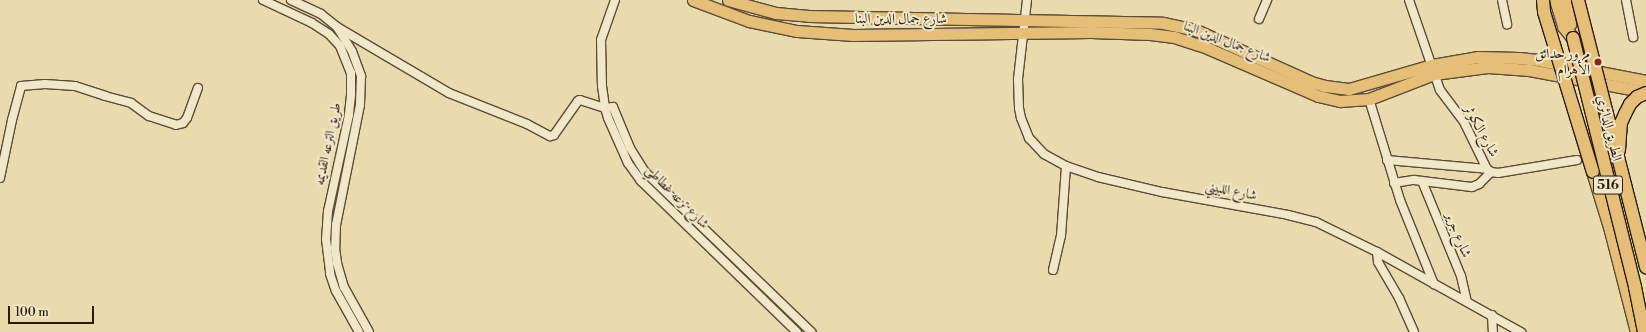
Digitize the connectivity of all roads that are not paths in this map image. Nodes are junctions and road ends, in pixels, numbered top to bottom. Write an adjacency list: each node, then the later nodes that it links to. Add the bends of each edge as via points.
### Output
1 (263, 0): 30 (street, طريق الترعه القديمه, via 324,30 340,46 352,81)
2 (291, 0): 18 (street, via 321,14)
3 (615, 0): 29 (street, شارع ترعه غطاطي, via 601,40 600,63)
4 (693, 0): 19 (main road, شارع جمال الدين البنا, via 749,21 797,31 853,34)
5 (728, 0): 15 (main road, شارع جمال الدين البنا, via 776,13 809,16)
6 (1027, 0): 15 (street, شارع اللبيني)
7 (1267, 0): 16 (street)
8 (1409, 0): 23 (street, شارع الكوثر)
9 (1502, 0): 17 (street)
10 (1543, 0): 52 (highway, bridge, via 1544,12 1611,231)
11 (1556, 0): 20 (highway, via 1564,27)
12 (1566, 0): 20 (highway, الطريق الدائري / 516)
13 (1578, 0): 31 (highway, الطريق الدائري / 516, bridge)
14 (1626, 0): 21 (street)
15 (1024, 19): 19 (street, شارع اللبيني); 23 (main road, شارع جمال الدين البنا, via 1163,23 1196,30 1311,82 1348,89)
16 (1259, 19)
17 (1506, 24)
18 (337, 27): 29 (street, via 449,93 527,124 550,136 578,101); 30 (street, via 352,51 361,76 361,93)
19 (1024, 33): 28 (main road, شارع جمال الدين البنا, via 1090,32 1174,37 1207,48 1325,98 1340,101); 34 (street, شارع اللبيني, via 1018,78 1021,118 1029,138 1039,150)
20 (1573, 38): 53 (highway, الطريق الدائري / 516, bridge)
21 (1633, 38)
22 (1452, 65): 23 (main road, شارع جمال الدين البنا); 24 (main road, شارع جمال الدين البنا, via 1478,56 1519,58); 26 (main road, شارع جمال الدين البنا, via 1509,68)
23 (1433, 70): 28 (main road, شارع جمال الدين البنا); 35 (street, شارع الكوثر, via 1444,96 1463,120)
24 (1646, 81)
25 (198, 88): 36 (street, via 187,118 183,123 176,125 149,116 131,103 75,86 22,86)
26 (1642, 92): 27 (street); 31 (highway, bridge, via 1624,114)
27 (1646, 98)
28 (1369, 99): 32 (street)
29 (608, 107): 47 (street, شارع ترعه غطاطي, via 628,162 641,182); 48 (street, شارع ترعه غطاطي, via 614,108 633,154 645,172)
30 (351, 126): 45 (street, طريق الترعه القديمه, via 328,211 326,239 330,274 336,291); 46 (street, via 335,248 344,287)
31 (1618, 159): 40 (highway, الطريق الدائري / 516, bridge)
32 (1387, 160): 35 (street); 38 (street)
33 (1576, 160): 35 (street, شارع الكوثر, via 1498,173)
34 (1066, 166): 39 (street, شارع اللبيني, via 1098,177 1162,192 1300,218 1332,229); 41 (street, via 1061,241)
35 (1489, 170): 37 (street, via 1479,184 1472,187)
36 (0, 178)
37 (1422, 181): 38 (street, via 1405,180); 43 (street, شارع جرير, via 1461,276)
38 (1394, 183): 42 (street)
39 (1377, 252): 42 (street, شارع اللبيني); 49 (street, via 1378,262 1399,298)
40 (1646, 267)
41 (1053, 270)
42 (1434, 284): 43 (street, شارع اللبيني)
43 (1467, 301): 44 (street, شارع اللبيني)
44 (1492, 315): 50 (street); 51 (street, شارع اللبيني)
45 (359, 332)
46 (369, 332)
47 (797, 332)
48 (811, 332)
49 (1414, 332)
50 (1493, 332)
51 (1521, 332)
52 (1637, 332)
53 (1644, 332)

